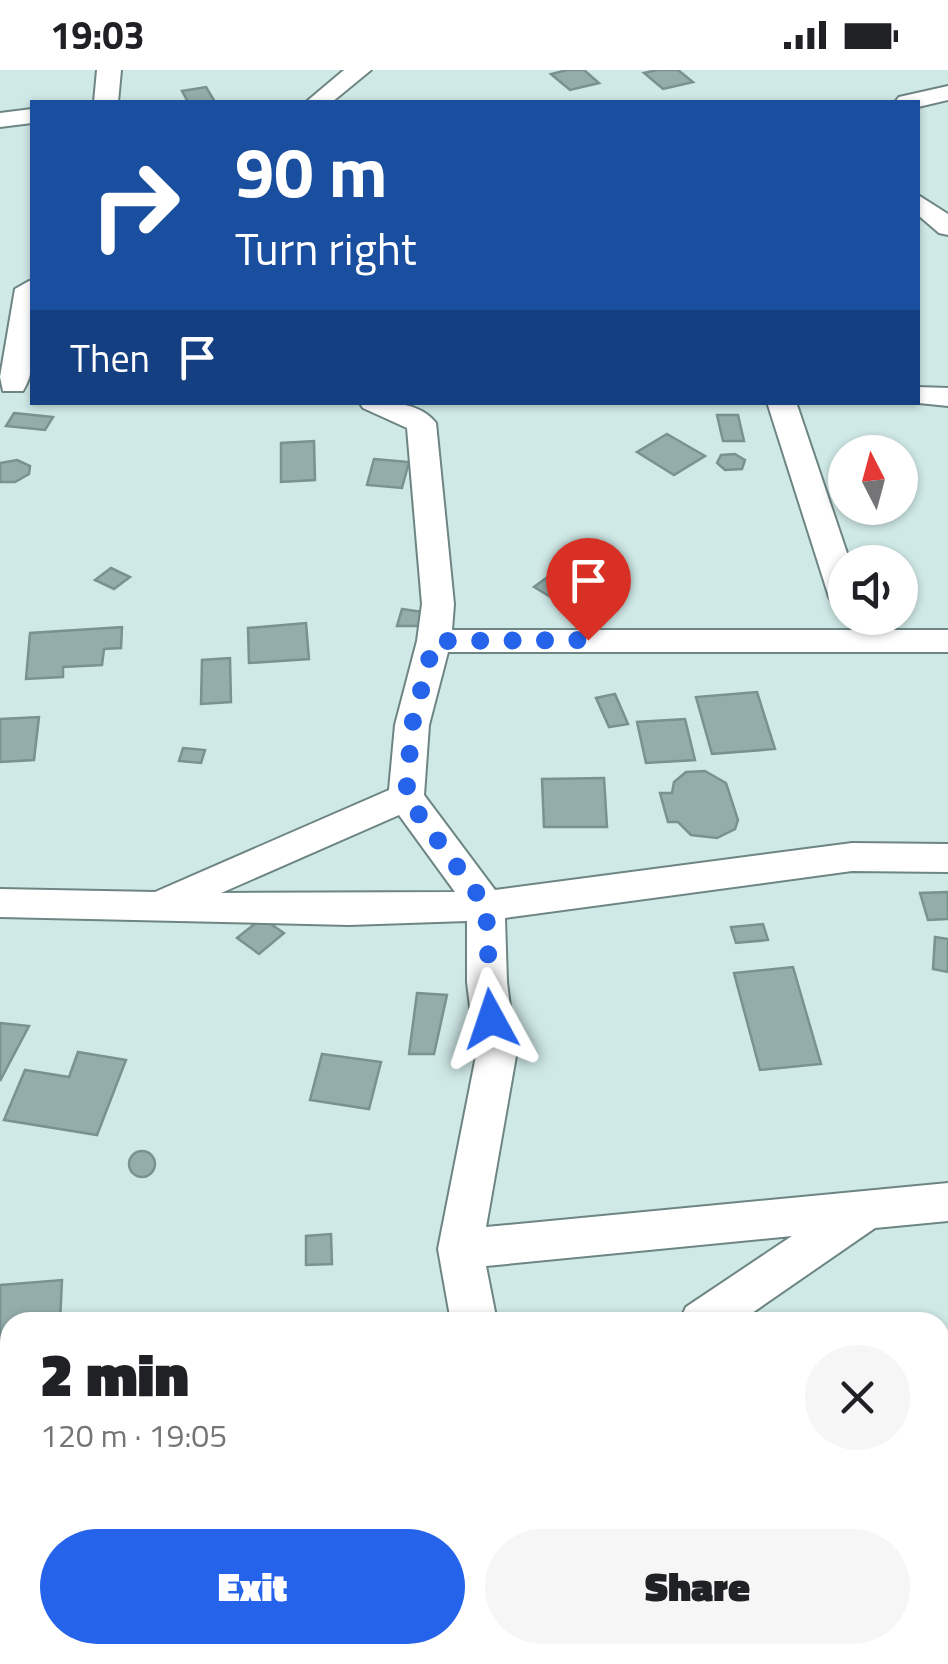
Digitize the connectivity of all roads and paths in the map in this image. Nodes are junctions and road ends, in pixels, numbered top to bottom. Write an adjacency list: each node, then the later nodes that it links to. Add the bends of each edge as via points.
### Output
1 (109, 70): 4 (street)
2 (355, 71): 5 (street)
3 (948, 93): 6 (street)
4 (106, 100)
5 (322, 100)
6 (916, 100)
7 (30, 116): 8 (street)
8 (0, 120)
9 (920, 204): 10 (street)
10 (948, 227)
11 (30, 289): 12 (street)
12 (0, 294)
13 (30, 295): 14 (street)
14 (15, 384)
15 (920, 396): 16 (street)
16 (948, 397)
17 (388, 405): 19 (street)
18 (782, 405): 20 (street)
19 (427, 413): 24 (street, via 438,604)
20 (828, 545)
21 (828, 629): 24 (street)
22 (909, 635): 23 (street)
23 (948, 640)
24 (434, 641): 25 (street, via 412,725)
25 (406, 797): 28 (street); 29 (street)
26 (948, 858): 29 (street, via 852,856)
27 (0, 903): 28 (street)
28 (159, 904): 29 (street)
29 (486, 906): 32 (street, via 496,1056)
30 (948, 1202): 31 (street)
31 (872, 1208): 32 (street); 34 (street)
32 (460, 1249): 33 (street)
33 (472, 1312)
34 (717, 1312)

